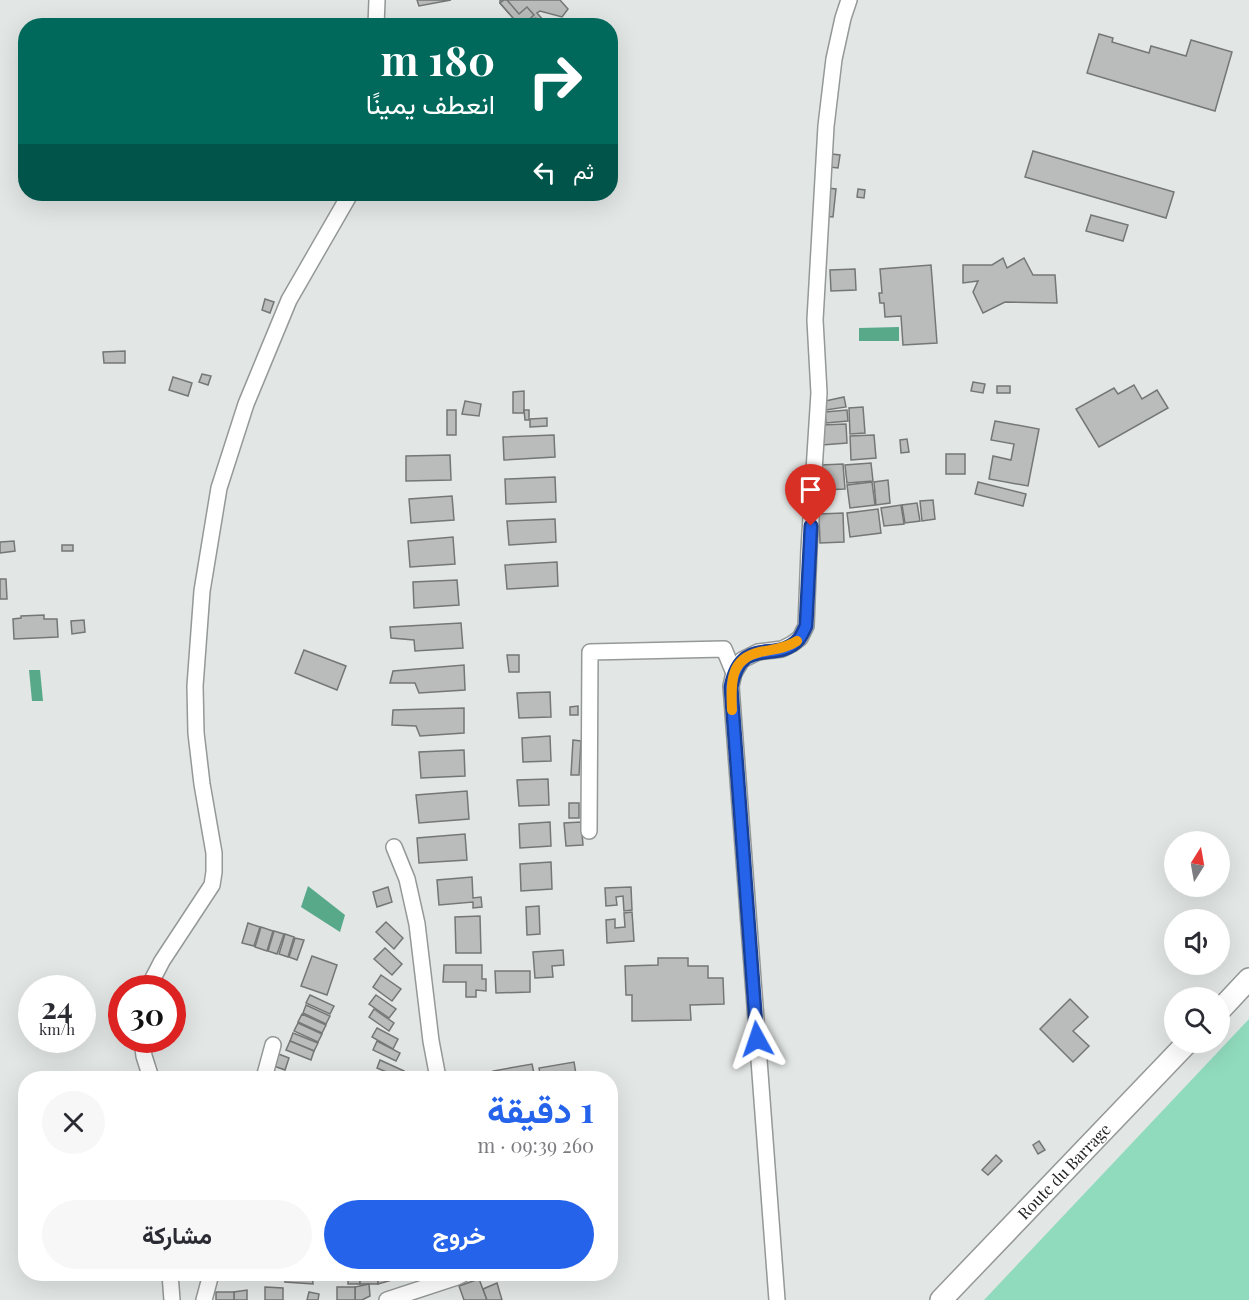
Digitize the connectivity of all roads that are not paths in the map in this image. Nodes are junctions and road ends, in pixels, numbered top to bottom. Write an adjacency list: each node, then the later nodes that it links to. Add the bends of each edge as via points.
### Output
1 (377, 0): 3 (street)
2 (849, 0): 5 (street, via 834,59 826,126 815,320 819,393 806,626 792,644 758,652 742,660)
3 (376, 18)
4 (346, 201): 8 (street, via 289,300 246,404 219,488 202,591 195,686 196,733 214,872 212,885)
5 (734, 673): 6 (street, via 724,649 590,652); 23 (street, via 731,687)
6 (589, 831)
7 (394, 847): 16 (street, via 407,879 417,924)
8 (155, 975)
9 (1249, 979): 10 (main road)
10 (1230, 999)
11 (273, 1045): 15 (street)
12 (144, 1053): 14 (street)
13 (1177, 1053): 24 (main road, Route du Barrage)
14 (149, 1071)
15 (266, 1071)
16 (436, 1071)
17 (171, 1281): 20 (street)
18 (209, 1281): 21 (street)
19 (445, 1281): 22 (street)
20 (172, 1300)
21 (204, 1300)
22 (387, 1300)
23 (777, 1300)
24 (940, 1300)

